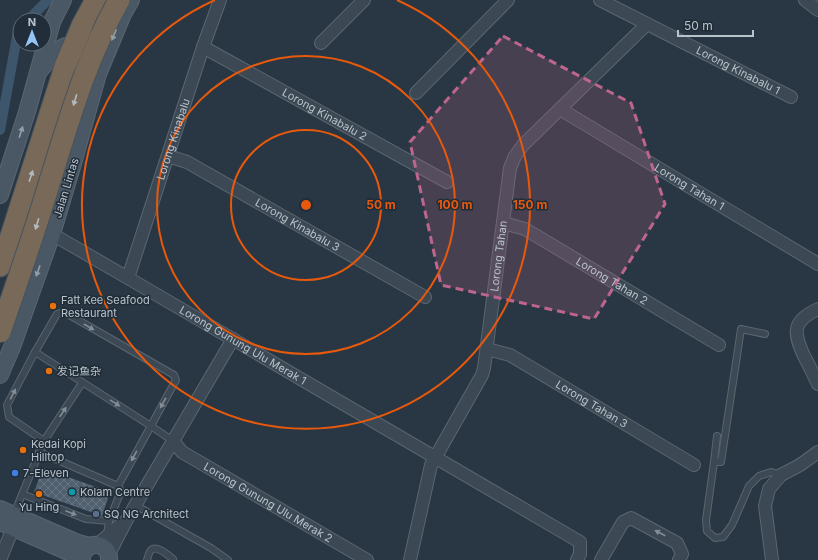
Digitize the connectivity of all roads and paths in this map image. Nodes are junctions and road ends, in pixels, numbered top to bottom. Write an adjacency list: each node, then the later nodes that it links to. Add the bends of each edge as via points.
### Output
1 (64, 0): 14 (main road, via 52,22)
2 (96, 0): 25 (highway, one-way to 2, bridge, via 66,64)
3 (119, 0): 29 (highway, Jalan Lintas, one-way to 29, bridge, via 102,30 82,80)
4 (131, 0): 17 (main road, Jalan Lintas, one-way to 17, via 98,74)
5 (220, 0): 13 (street, Lorong Kinabalu)
6 (364, 0): 12 (street)
7 (508, 0): 15 (street)
8 (600, 0): 11 (street, Lorong Kinabalu 1)
9 (805, 0): 10 (street)
10 (818, 10)
11 (647, 24): 16 (street, Lorong Kinabalu 1); 18 (street, Lorong Tahan)
12 (321, 43)
13 (203, 47): 19 (street, Lorong Kinabalu); 20 (street, Lorong Kinabalu 2)
14 (37, 72): 17 (main road, via 62,47 80,46 91,57); 21 (main road, one-way to 14)
15 (416, 93)
16 (791, 97)
17 (92, 100): 23 (main road, Jalan Lintas)
18 (560, 109): 22 (street, Lorong Tahan, via 515,156 510,168); 24 (street, Lorong Tahan 1)
19 (168, 156): 26 (street, Lorong Kinabalu); 27 (street, Lorong Kinabalu 3, via 187,162)
20 (447, 182)
21 (0, 195)
22 (503, 223): 32 (street, Lorong Tahan 2, via 526,229); 33 (street, Lorong Tahan)
23 (52, 234): 26 (street, Lorong Gunung Ulu Merak 1); 35 (main road, Jalan Lintas, one-way to 35)
24 (818, 264)
25 (0, 266)
26 (128, 278): 31 (street, Lorong Gunung Ulu Merak 1)
27 (425, 297)
28 (818, 309): 37 (street, via 807,314 800,321 796,331 797,341)
29 (0, 332)
30 (765, 334): 45 (lane, via 741,329 721,462)
31 (233, 339): 41 (street); 44 (street, Lorong Gunung Ulu Merak 1)
32 (719, 345)
33 (487, 349): 44 (street, Lorong Tahan, via 482,375); 46 (street, Lorong Tahan 3, via 510,355)
34 (35, 352): 36 (lane); 38 (lane, one-way to 38, via 57,314 64,312 174,375 176,380); 40 (lane, one-way to 34, via 10,417 8,405)
35 (0, 375)
36 (82, 383): 38 (lane, one-way to 38); 40 (lane, one-way to 36)
37 (818, 384)
38 (151, 426): 41 (lane); 48 (lane, one-way to 48)
39 (717, 436): 45 (lane)
40 (44, 441): 42 (lane)
41 (172, 441): 50 (street); 60 (street, Lorong Gunung Ulu Merak 2, via 182,452)
42 (39, 452): 48 (lane); 49 (lane)
43 (818, 452): 47 (street)
44 (434, 458): 61 (street, Lorong Tahan); 62 (street, Lorong Gunung Ulu Merak 1, via 580,542)
45 (714, 462): 47 (lane, via 706,520 707,531 715,538 723,537 732,525 749,486 759,476 771,472)
46 (694, 465)
47 (781, 475): 65 (street, via 769,489 767,496)
48 (118, 486): 52 (lane, via 121,491)
49 (22, 494): 52 (lane, one-way to 52, via 86,518); 53 (lane)
50 (135, 505): 51 (street); 59 (lane)
51 (126, 521): 54 (street); 54 (street)
52 (109, 522): 54 (lane)
53 (6, 526): 54 (main road); 55 (street); 56 (main road)
54 (105, 551): 56 (main road, via 85,550)
55 (0, 560)
56 (82, 560)
57 (147, 560): 58 (lane, via 153,549 166,554)
58 (172, 560)
59 (228, 560)
60 (367, 560)
61 (410, 560)
62 (577, 560)
63 (601, 560): 64 (street, one-way to 63, via 682,554 677,543 631,518 622,522)
64 (679, 560)
65 (772, 560)

